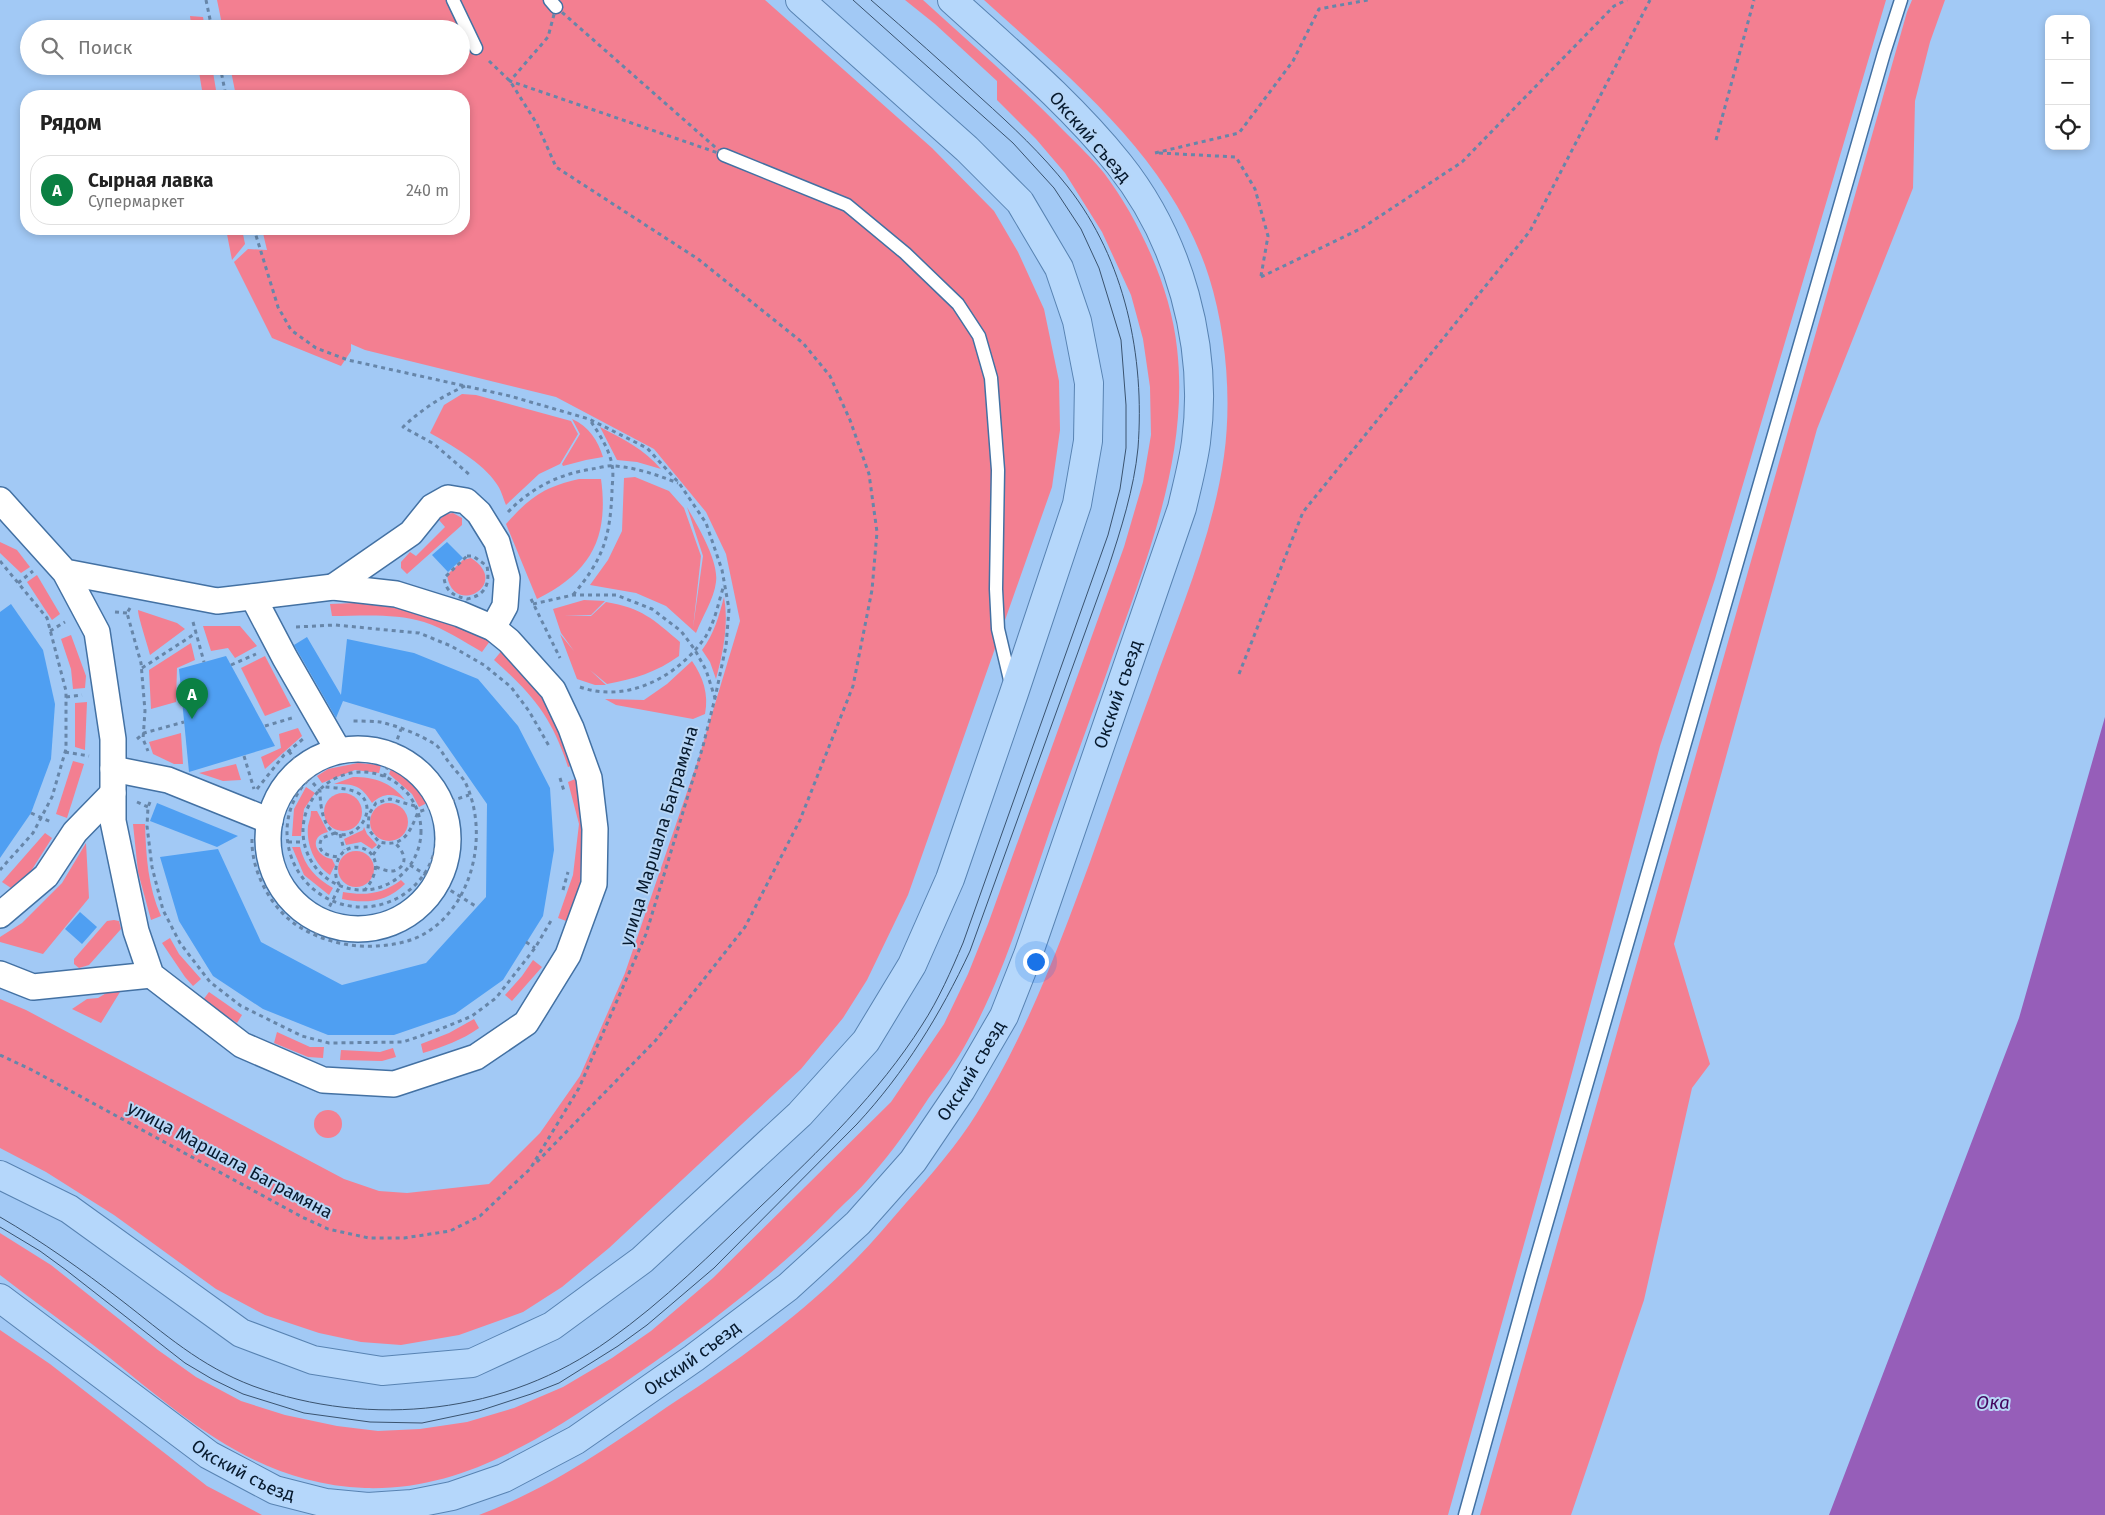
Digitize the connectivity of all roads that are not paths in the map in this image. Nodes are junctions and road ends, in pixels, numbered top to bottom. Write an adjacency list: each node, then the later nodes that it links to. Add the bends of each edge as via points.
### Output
1 (453, 0): 5 (lane)
2 (800, 0): 14 (main road, via 967,149 1020,202 1059,268 1076,321 1089,383 1088,441 1077,504)
3 (952, 0): 22 (main road, Окский съезд, via 1075,115 1120,165 1152,214 1176,267 1192,324 1199,388 1196,441 1182,508 1028,955 1004,1016 961,1090 913,1161 858,1223 788,1287 694,1358 576,1440 504,1478 452,1496 412,1504 368,1506 326,1502 275,1490 209,1456)
4 (1901, 0): 23 (lane, via 1531,1278)
5 (463, 20)
6 (470, 35): 7 (lane)
7 (476, 48)
8 (724, 155): 14 (lane, via 847,205 905,253 958,304 979,336 992,378 998,470 998,629)
9 (0, 500): 10 (street)
10 (65, 572): 12 (street, via 217,601); 16 (street, via 97,632 113,739)
11 (333, 586): 12 (street); 13 (street, via 396,594); 13 (street, via 411,533 432,506 448,498 466,501 479,513 497,542 506,578 505,606)
12 (253, 597): 15 (street)
13 (493, 628): 20 (street, via 553,690 589,778 595,829 591,893 568,955 526,1023 476,1057 394,1084 323,1080 242,1045)
14 (1014, 693): 21 (main road, via 950,879 912,966 866,1041 800,1114 642,1260 552,1326 472,1363 382,1371 313,1360 241,1333 69,1209)
15 (338, 750): 17 (street, via 300,766 286,783); 17 (street, via 369,748 388,764 398,757 423,775 438,805 449,831 447,862 431,877 434,890 413,912 387,926 358,930 330,925 304,912 284,892 271,866 267,837)
16 (113, 781): 17 (street, via 168,780); 18 (street, via 46,876); 20 (street, via 113,821 136,931)
17 (261, 828)
18 (0, 915)
19 (0, 974): 20 (street, via 33,987)
20 (151, 975)
21 (0, 1175)
22 (0, 1298)
23 (1466, 1515)

